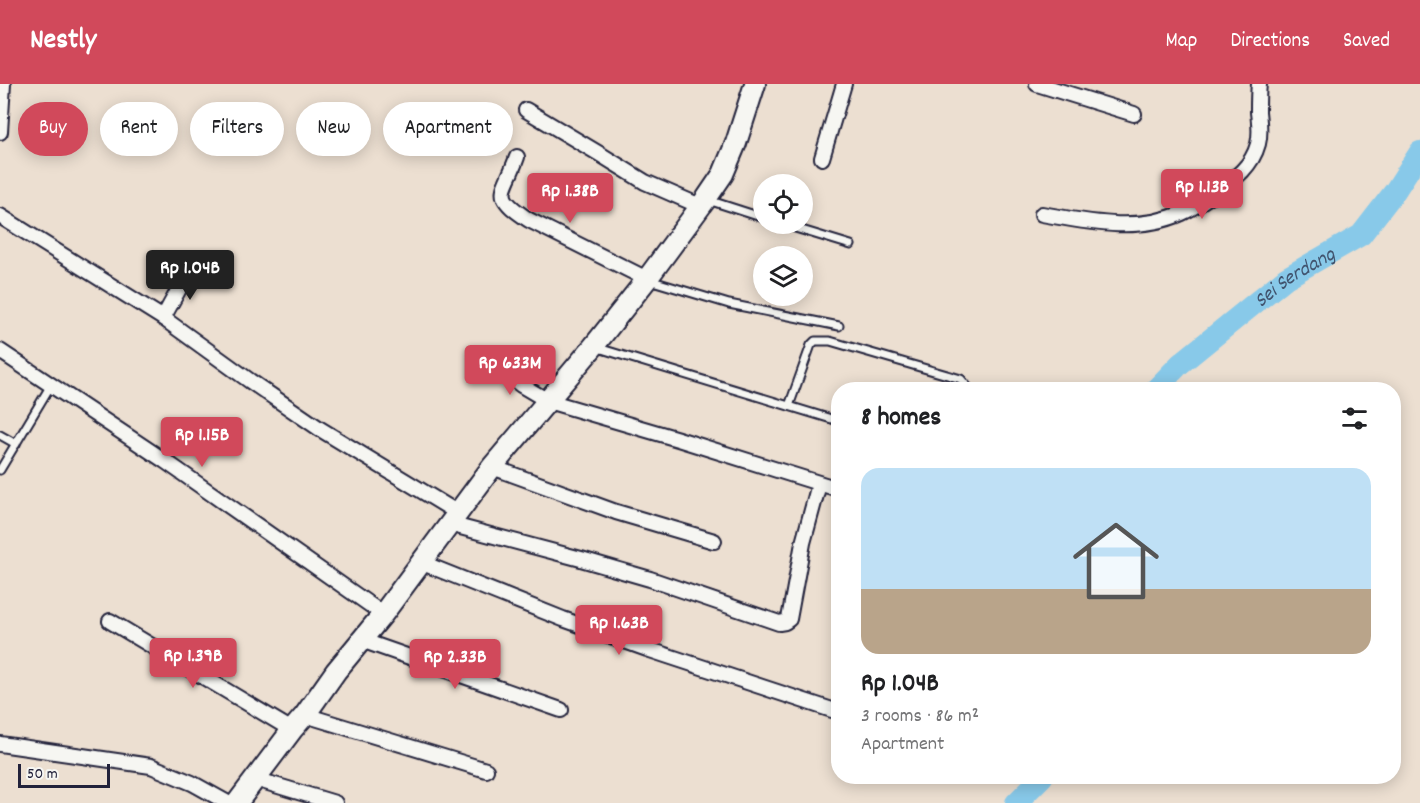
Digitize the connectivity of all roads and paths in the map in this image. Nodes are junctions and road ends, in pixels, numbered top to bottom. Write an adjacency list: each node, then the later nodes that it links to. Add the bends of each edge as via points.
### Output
1 (3, 84): 8 (street)
2 (754, 84): 11 (main road, via 723,174)
3 (844, 84): 10 (street)
4 (1037, 84): 7 (street)
5 (1259, 84): 12 (street, via 1260,138 1253,156 1236,178 1195,207 1140,224 1105,224)
6 (526, 111): 11 (street, via 645,182)
7 (1134, 114)
8 (0, 132)
9 (517, 157): 18 (street, via 504,191 506,203 512,209)
10 (822, 158)
11 (703, 203): 13 (lane); 18 (main road)
12 (1042, 214)
13 (753, 215)
14 (0, 216): 19 (street)
15 (813, 233): 16 (lane)
16 (851, 245)
17 (190, 269): 19 (street)
18 (647, 279): 20 (lane, via 729,304); 21 (main road)
19 (163, 318): 35 (street)
20 (839, 326)
21 (593, 347): 26 (main road); 27 (lane)
22 (0, 351): 25 (street)
23 (492, 362): 26 (street)
24 (963, 382): 27 (lane, via 830,341 815,341)
25 (51, 385): 30 (lane); 38 (street)
26 (548, 401): 31 (main road); 33 (street)
27 (789, 406): 28 (lane)
28 (831, 419)
29 (0, 435): 30 (lane)
30 (16, 444): 32 (lane)
31 (492, 468): 35 (main road); 36 (street, via 616,512)
32 (0, 470)
33 (819, 484): 34 (street); 35 (street, via 789,618 779,623)
34 (831, 487)
35 (453, 518): 37 (main road)
36 (714, 541)
37 (420, 562): 38 (main road); 42 (street, via 636,645)
38 (383, 614): 40 (main road)
39 (110, 621): 44 (street)
40 (361, 640): 41 (street); 43 (main road)
41 (561, 710)
42 (831, 710)
43 (305, 715): 44 (main road); 46 (street)
44 (292, 730): 47 (main road)
45 (0, 744): 48 (street, via 151,766)
46 (486, 770)
47 (255, 779): 49 (main road); 50 (street)
48 (228, 803)
49 (237, 803)
50 (334, 803)

